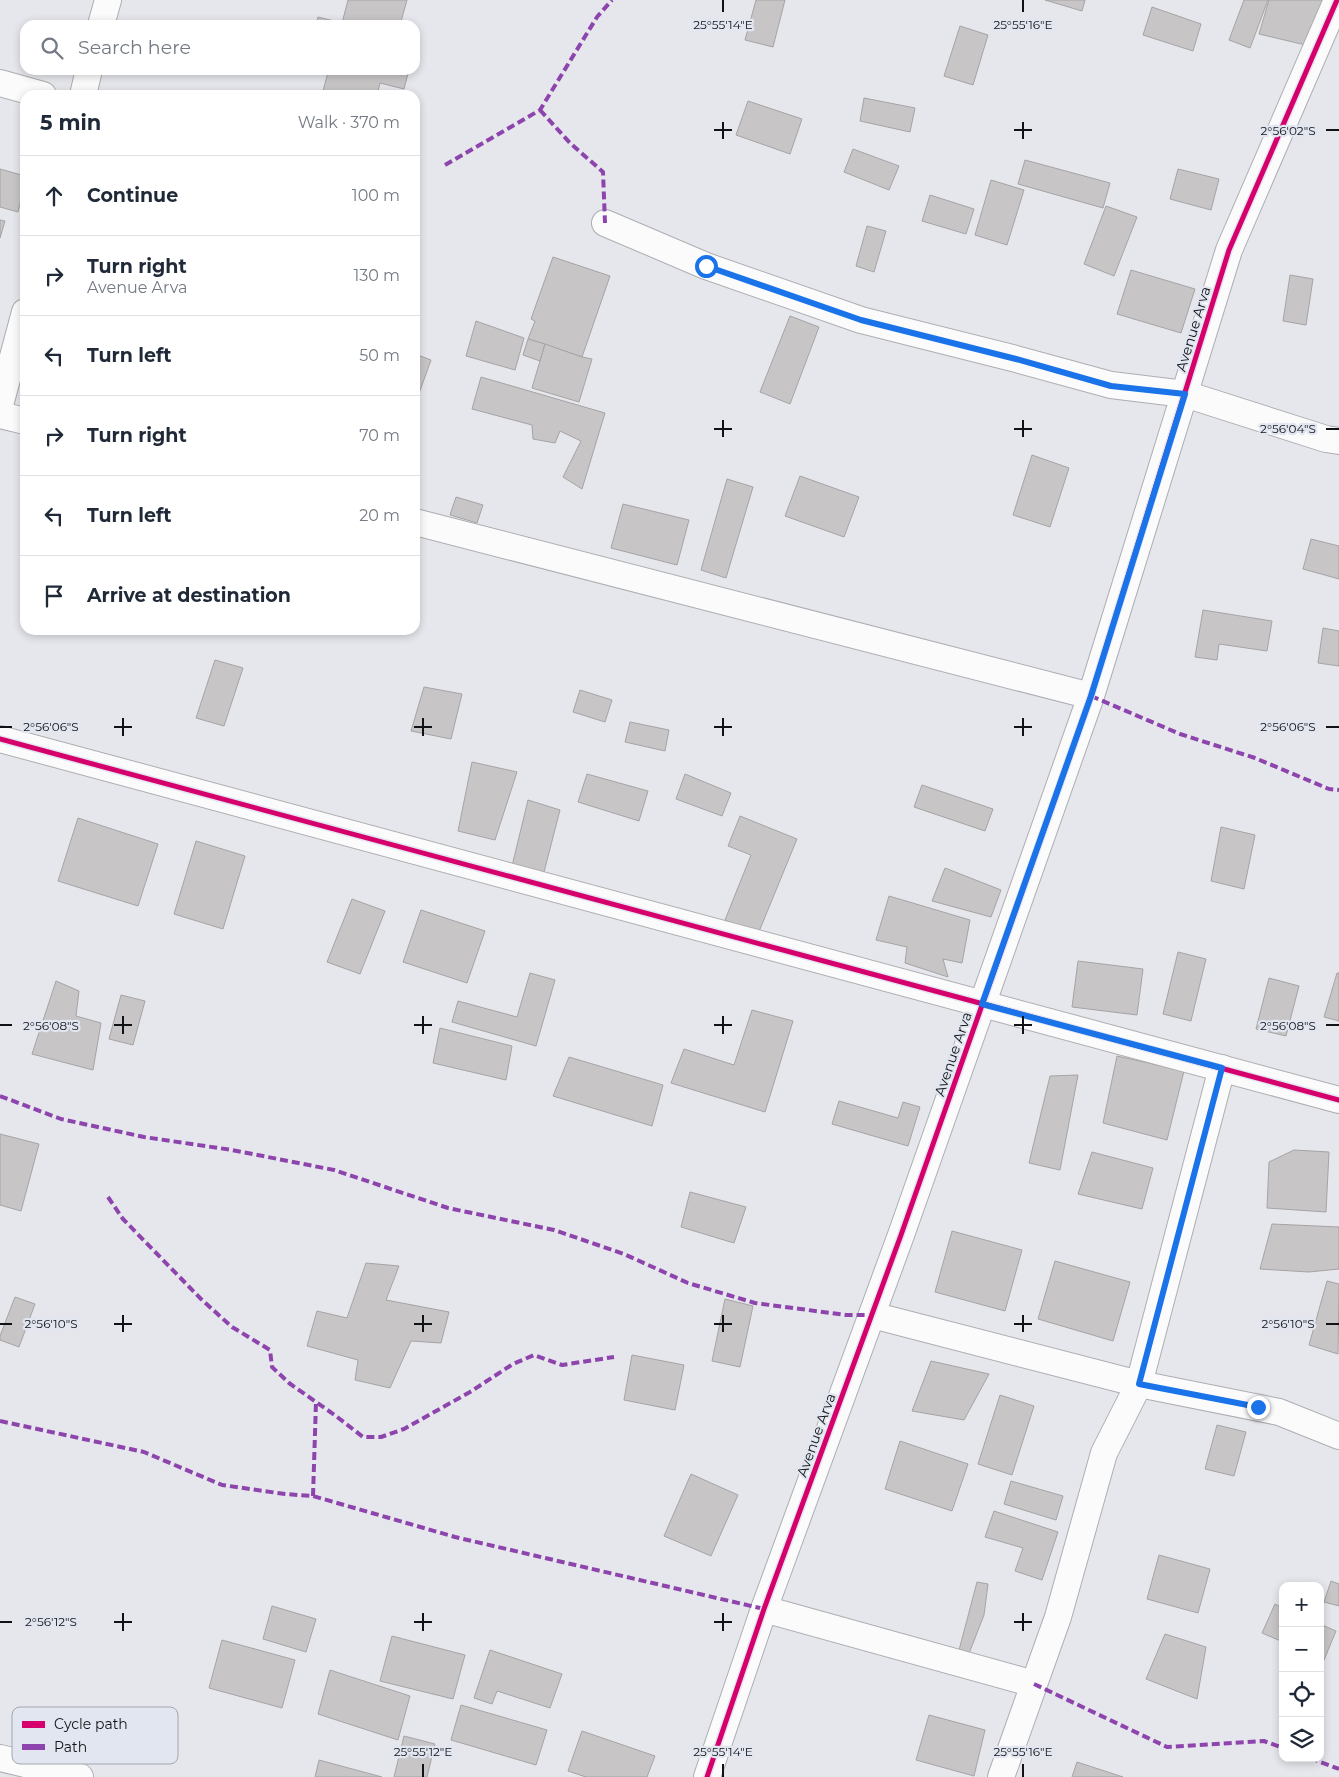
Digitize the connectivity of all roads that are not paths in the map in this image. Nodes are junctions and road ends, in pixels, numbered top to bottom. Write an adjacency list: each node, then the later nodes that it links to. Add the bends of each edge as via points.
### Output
1 (108, 0): 3 (street)
2 (1337, 0): 10 (street, Avenue Arva, via 1230,250)
3 (102, 20)
4 (88, 75): 7 (street)
5 (0, 83): 6 (street)
6 (25, 90)
7 (84, 90)
8 (605, 223): 10 (street, via 706,266 861,320 1111,386)
9 (20, 331): 11 (street)
10 (1185, 394): 14 (street); 16 (street, Avenue Arva)
11 (0, 405)
12 (0, 414): 13 (street)
13 (20, 420)
14 (1339, 441)
15 (420, 523): 16 (street)
16 (1091, 696): 18 (street, Avenue Arva)
17 (0, 739): 18 (street)
18 (982, 1004): 19 (street); 21 (street, Avenue Arva)
19 (1222, 1068): 20 (street); 22 (street)
20 (1339, 1100)
21 (872, 1315): 22 (street); 24 (street, Avenue Arva)
22 (1139, 1384): 23 (street, via 1279,1412); 25 (street, via 1104,1453 1058,1617)
23 (1339, 1436)
24 (764, 1609): 25 (street); 28 (street, Avenue Arva)
25 (1034, 1684): 29 (street)
26 (25, 1764): 27 (street)
27 (80, 1777)
28 (707, 1777)
29 (1001, 1777)

